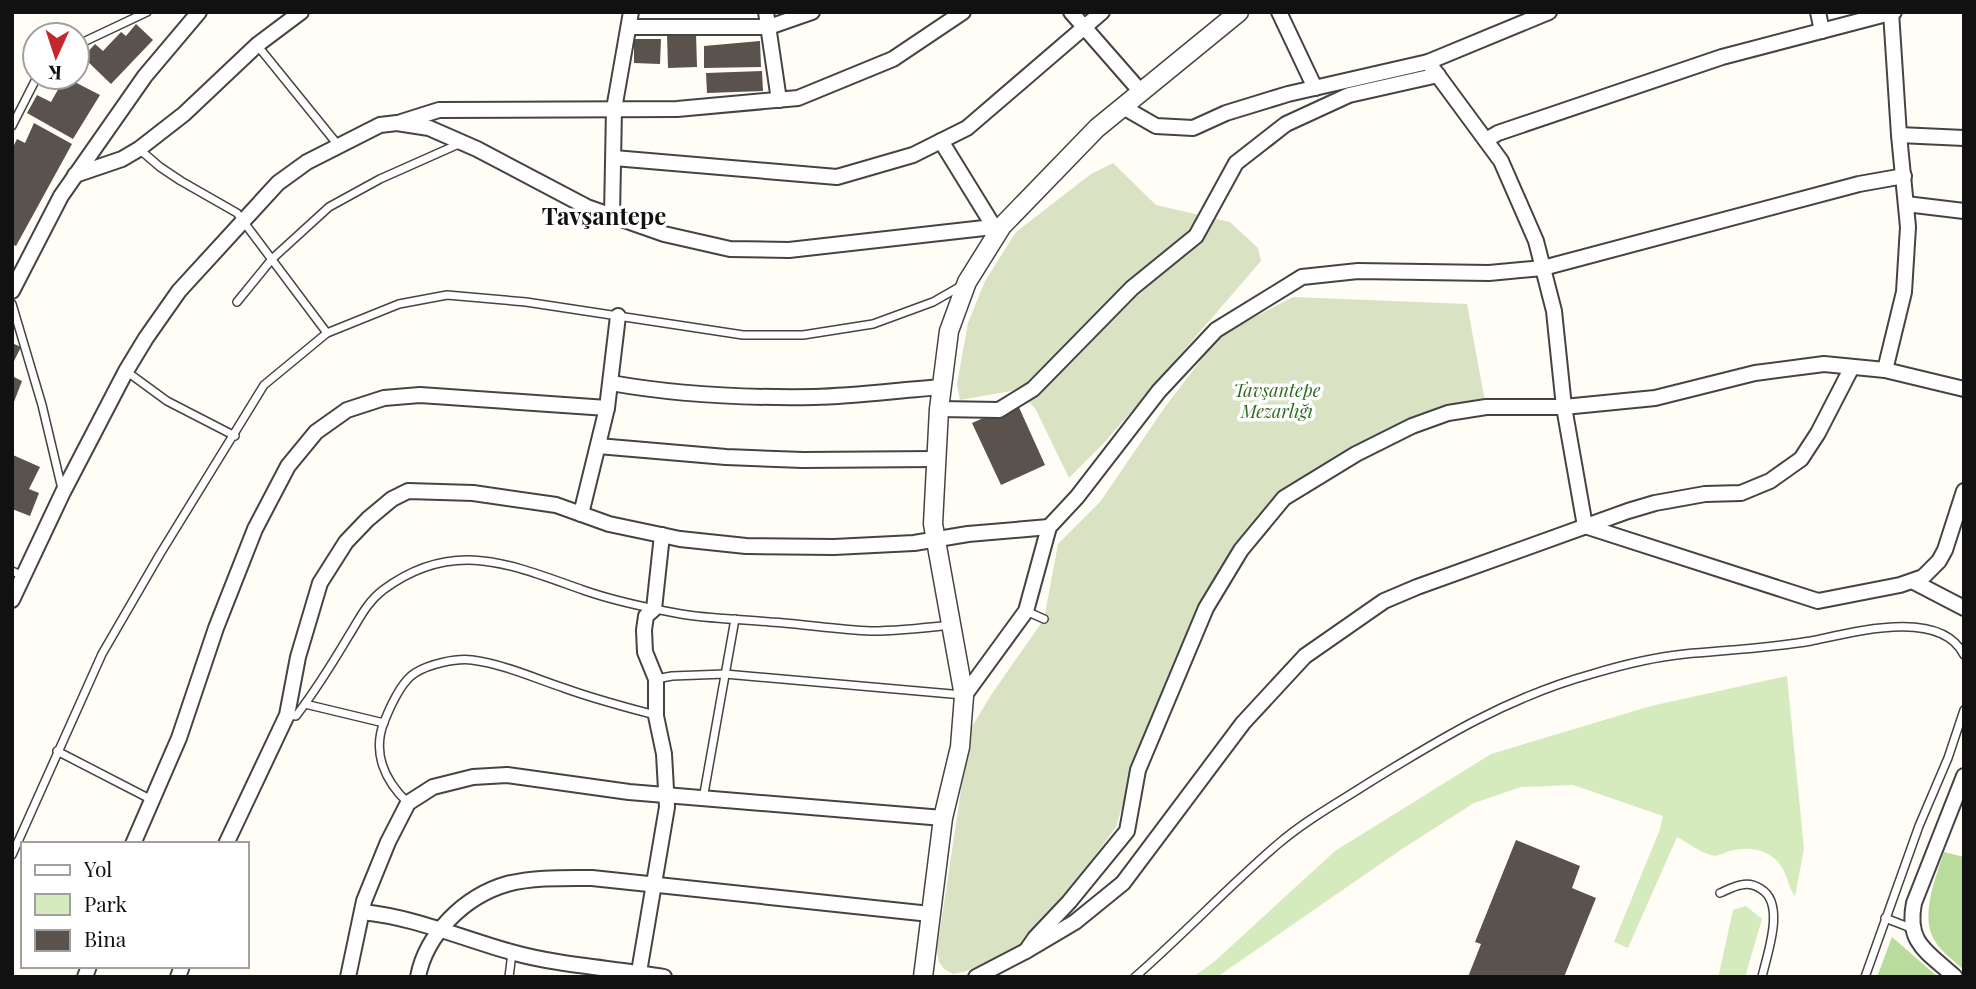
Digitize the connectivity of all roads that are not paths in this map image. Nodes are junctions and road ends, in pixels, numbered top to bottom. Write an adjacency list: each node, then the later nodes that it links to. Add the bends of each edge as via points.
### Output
1 (147, 12): 19 (lane)
2 (199, 12): 39 (street, via 145,76)
3 (301, 12): 20 (street)
4 (766, 12): 16 (street)
5 (812, 12): 16 (street)
6 (963, 12): 26 (street, via 893,59 798,98)
7 (1071, 12): 17 (street)
8 (1102, 12): 17 (street)
9 (1239, 12): 25 (street)
10 (1279, 12): 23 (street)
11 (1549, 12): 14 (street)
12 (1818, 12): 18 (street)
13 (1892, 12): 18 (street); 31 (street)
14 (1515, 19): 21 (street)
15 (630, 20): 16 (street); 28 (street)
16 (769, 27): 26 (street)
17 (1084, 29): 25 (street); 34 (street, via 967,128)
18 (1822, 31): 33 (street, via 1722,57)
19 (91, 38)
20 (257, 45): 36 (lane); 37 (street)
21 (1428, 62): 22 (street); 23 (street)
22 (1438, 75): 33 (street); 62 (street, via 1349,94 1286,124 1236,163 1196,236 1132,288 1033,389 999,410)
23 (1315, 88): 27 (street, via 1226,113 1193,128 1156,126)
24 (30, 91): 30 (lane)
25 (1141, 92): 27 (street)
26 (779, 100): 28 (street)
27 (1123, 107): 45 (street)
28 (614, 109): 29 (street, via 439,110); 38 (street)
29 (397, 123): 35 (street, via 429,128); 36 (street, via 380,125)
30 (12, 126)
31 (1899, 135): 32 (street); 40 (street)
32 (1964, 138)
33 (1486, 140): 47 (street, via 1501,161)
34 (941, 141): 38 (street, via 912,155 837,177); 45 (street)
35 (462, 142): 43 (street); 46 (lane, via 328,207)
36 (338, 145): 44 (street, via 278,183)
37 (139, 149): 39 (street); 44 (lane, via 159,167)
38 (614, 158): 43 (street)
39 (75, 175): 49 (street)
40 (1903, 176): 41 (street); 47 (street)
41 (1906, 204): 42 (street); 55 (street, via 1904,292)
42 (1964, 211)
43 (612, 216): 45 (street, via 730,249 789,250)
44 (243, 220): 46 (lane); 56 (street, via 179,291)
45 (998, 226): 48 (street)
46 (272, 259): 50 (lane); 53 (lane)
47 (1543, 268): 60 (street, via 1555,312); 70 (street, via 1489,273 1358,271 1302,277 1216,331 1159,391)
48 (967, 282): 52 (lane, via 933,302 873,324 803,335 743,335); 58 (street, via 949,331)
49 (12, 291)
50 (237, 302)
51 (12, 304): 67 (lane)
52 (618, 316): 53 (lane, via 447,295 399,304); 57 (street)
53 (327, 333): 63 (lane, via 264,385)
54 (1852, 367): 55 (street); 60 (street, via 1824,364 1755,373 1655,398); 69 (street, via 1801,458 1770,481 1741,493 1655,503)
55 (1885, 370): 59 (street)
56 (127, 371): 63 (lane, via 167,401); 67 (street)
57 (611, 383): 58 (street, via 762,397); 61 (street)
58 (942, 387): 62 (street)
59 (1964, 389)
60 (1564, 407): 69 (street); 108 (street, via 1486,407 1448,414 1412,426 1284,498 1241,550 1206,608 1138,770 1127,831)
61 (607, 408): 64 (street); 95 (street, via 420,395 384,398 347,410 317,432 288,466 256,529)
62 (939, 410): 65 (street)
63 (234, 436): 91 (lane, via 102,654)
64 (598, 446): 65 (street, via 738,458); 68 (street)
65 (936, 459): 72 (street)
66 (1964, 491): 74 (street, via 1939,561)
67 (63, 492): 73 (street)
68 (581, 514): 71 (street); 88 (street, via 556,505 473,493 408,491 392,499 346,542 320,583)
69 (1585, 526): 74 (street, via 1818,601); 108 (street, via 1384,601 1305,656 1243,723 1123,883 1075,922)
70 (1049, 527): 72 (street); 78 (street)
71 (662, 535): 72 (street, via 746,546 834,547); 77 (street)
72 (934, 540): 81 (street)
73 (18, 574): 75 (street)
74 (1914, 582): 76 (street)
75 (12, 600)
76 (1964, 608)
77 (654, 609): 79 (lane); 84 (street, via 646,616 644,630 645,652); 86 (lane, via 503,563 439,561 409,573 364,608)
78 (1026, 611): 80 (lane); 85 (street)
79 (734, 619): 81 (lane, via 869,631); 83 (lane)
80 (1044, 619)
81 (950, 625): 85 (street)
82 (1964, 655): 117 (lane, via 1949,638 1899,626 1771,648 1683,654 1592,674 1526,696 1453,731 1310,820 1279,843)
83 (725, 674): 84 (lane); 85 (lane); 94 (lane)
84 (656, 679): 89 (street)
85 (964, 695): 97 (street, via 960,747)
86 (305, 704): 88 (lane, via 296,716); 90 (lane)
87 (1964, 709): 105 (lane)
88 (287, 715): 99 (street)
89 (656, 716): 90 (lane, via 470,660 414,673); 93 (street)
90 (384, 723): 96 (lane, via 379,744 384,773)
91 (57, 751): 95 (lane); 100 (lane)
92 (1964, 776): 106 (street, via 1914,903)
93 (667, 793): 94 (street); 96 (street, via 508,775 473,777 433,787); 101 (street)
94 (703, 799): 97 (street)
95 (152, 800): 98 (street)
96 (408, 803): 103 (street)
97 (943, 818): 104 (street)
98 (134, 842)
99 (227, 842)
100 (12, 855)
101 (655, 886): 104 (street); 107 (street, via 564,878 506,884 483,894); 110 (street)
102 (1720, 893): 118 (lane, via 1754,885 1766,892 1773,905)
103 (362, 912): 107 (street); 111 (street)
104 (930, 914): 115 (street)
105 (1885, 919): 106 (lane); 119 (lane)
106 (1911, 928): 120 (street, via 1915,939)
107 (440, 929): 109 (street); 112 (street, via 420,963)
108 (1026, 951): 116 (street)
109 (512, 952): 110 (street); 113 (lane)
110 (639, 972): 114 (street)
111 (348, 977)
112 (418, 977)
113 (509, 977)
114 (664, 977)
115 (923, 977)
116 (976, 977)
117 (1135, 977)
118 (1762, 977)
119 (1865, 977)
120 (1955, 977)

